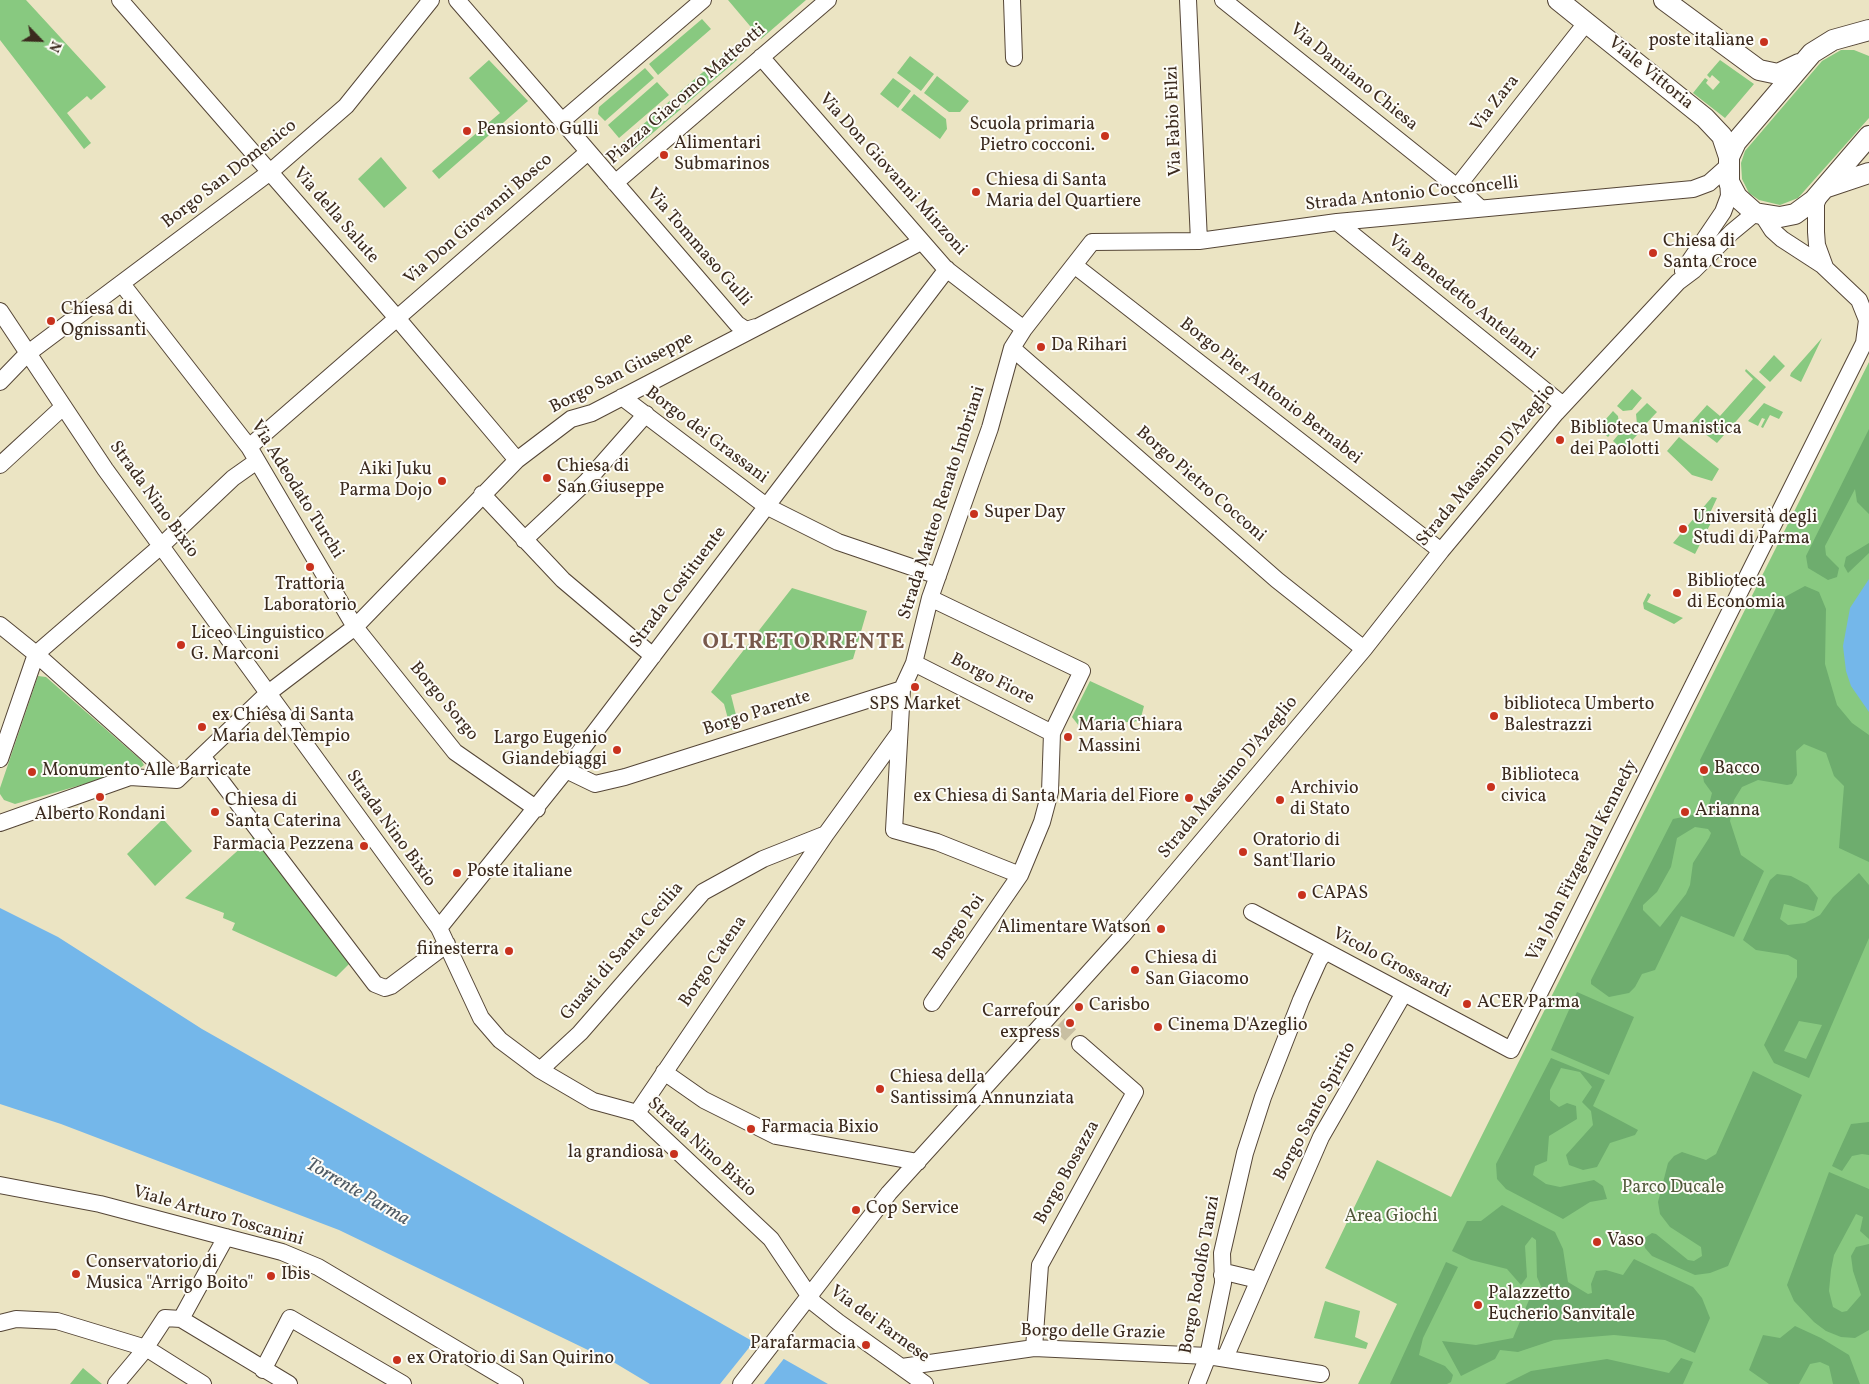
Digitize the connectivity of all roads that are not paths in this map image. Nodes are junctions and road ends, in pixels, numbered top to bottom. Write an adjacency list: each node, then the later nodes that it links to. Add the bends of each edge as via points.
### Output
1 (120, 0): 22 (street, Via della Salute)
2 (430, 0): 22 (street, Borgo San Domenico, via 346,106)
3 (457, 0): 18 (street)
4 (703, 0): 18 (street)
5 (828, 0): 16 (street, Piazza Giacomo Matteotti)
6 (1012, 0): 17 (street)
7 (1188, 0): 30 (street, Via Fabio Filzi)
8 (1223, 0): 25 (street, Via Damiano Chiesa)
9 (1558, 0): 11 (main road, Viale Vittoria)
10 (1664, 0): 15 (main road, via 1761,72 1782,73)
11 (1586, 23): 21 (main road, Viale Vittoria, via 1705,118 1722,136); 25 (street, Via Zara)
12 (1869, 30): 13 (main road)
13 (1833, 40): 14 (main road, via 1849,38); 15 (main road)
14 (1869, 42)
15 (1812, 53): 21 (main road, via 1741,136)
16 (761, 57): 24 (street, Piazza Giacomo Matteotti); 31 (street, Via Don Giovanni Minzoni)
17 (1014, 58)
18 (562, 121): 20 (street, Piazza Giacomo Matteotti)
19 (1869, 136): 26 (main road)
20 (588, 152): 24 (street, Piazza Giacomo Matteotti); 39 (street, Via Don Giovanni Bosco)
21 (1728, 166): 27 (street, Strada Antonio Cocconcelli, via 1709,183 1693,189); 28 (main road, Viale Vittoria, via 1737,197); 36 (street, via 1729,196 1724,212)
22 (270, 172): 37 (street, Borgo San Domenico); 39 (street, Via della Salute)
23 (1869, 173): 26 (main road, via 1831,184)
24 (615, 183): 40 (street, Via Tommaso Gulli, via 737,324 746,330)
25 (1457, 187): 27 (street)
26 (1820, 193): 28 (main road, via 1795,214); 34 (street, Via John Fitzgerald Kennedy, via 1816,204 1816,232)
27 (1479, 207): 29 (street, Strada Antonio Cocconcelli)
28 (1763, 215): 34 (street, Via John Fitzgerald Kennedy, via 1782,239); 36 (street, via 1732,232)
29 (1337, 222): 30 (street, Strada Antonio Cocconcelli); 46 (street, Via Benedetto Antelami)
30 (1199, 241): 32 (street, Strada Antonio Cocconcelli)
31 (921, 242): 35 (street, Via Don Giovanni Minzoni); 40 (street, Borgo San Giuseppe)
32 (1092, 242): 33 (street, Strada Matteo Renato Imbriani)
33 (1074, 265): 41 (street, Strada Matteo Renato Imbriani); 56 (street, Borgo Pier Antonio Bernabei)
34 (1826, 267): 84 (street, Via John Fitzgerald Kennedy, via 1862,306 1867,320 1864,343)
35 (947, 269): 41 (street, Via Don Giovanni Minzoni); 53 (street, Strada Costituente)
36 (1678, 282): 46 (street, Strada Massimo D'Azeglio)
37 (122, 284): 43 (street, Borgo San Domenico); 49 (street, Via Adeodato Turchi)
38 (0, 311): 43 (street, Strada Nino Bixio)
39 (397, 318): 49 (street, Via Don Giovanni Bosco); 50 (street, Via della Salute)
40 (756, 327): 45 (street, Borgo San Giuseppe)
41 (1024, 329): 42 (street, Strada Matteo Renato Imbriani)
42 (1012, 348): 57 (street, Strada Matteo Renato Imbriani, via 990,428); 61 (street, Borgo Pietro Cocconi, via 1277,580)
43 (27, 354): 44 (street, Borgo San Domenico); 47 (street, Strada Nino Bixio)
44 (0, 382)
45 (622, 397): 48 (street, Borgo dei Grassani); 50 (street, Borgo San Giuseppe, via 592,413 571,419)
46 (1563, 405): 56 (street, Strada Massimo D'Azeglio)
47 (63, 407): 51 (street); 55 (street, Strada Nino Bixio)
48 (646, 414): 53 (street, Borgo dei Grassani); 54 (street, via 587,480)
49 (253, 454): 55 (street, Via Don Giovanni Bosco, via 233,478); 60 (street, Via Adeodato Turchi)
50 (517, 460): 52 (street, Borgo San Giuseppe)
51 (0, 465)
52 (482, 494): 54 (street); 60 (street, Borgo San Giuseppe)
53 (766, 506): 57 (street, Borgo dei Grassani, via 838,542); 63 (street, Strada Costituente)
54 (524, 540): 63 (street, via 563,580)
55 (162, 546): 62 (street, Via Don Giovanni Bosco); 66 (street, Strada Nino Bixio)
56 (1441, 551): 61 (street, Strada Massimo D'Azeglio)
57 (938, 576): 58 (street, Strada Matteo Renato Imbriani)
58 (930, 598): 64 (street, Strada Matteo Renato Imbriani); 68 (street, via 1082,671)
59 (0, 626): 62 (street)
60 (355, 627): 66 (street, Borgo San Giuseppe); 73 (street, Borgo Sorgo, via 455,752)
61 (1364, 649): 88 (street, Strada Massimo D'Azeglio, via 1055,1020)
62 (36, 654): 70 (street); 72 (street)
63 (653, 656): 71 (street, Strada Costituente)
64 (914, 663): 65 (street, Strada Matteo Renato Imbriani); 68 (street, Borgo Fiore)
65 (902, 689): 67 (street, Strada Matteo Renato Imbriani); 71 (street, Borgo Parente, via 625,777 595,784)
66 (267, 694): 69 (street, Borgo San Giuseppe); 78 (street, Strada Nino Bixio)
67 (899, 733): 75 (street, Borgo Catena); 76 (street, Strada Matteo Renato Imbriani, via 894,830 937,842)
68 (1052, 733): 76 (street, Borgo Poi, via 1050,792 1042,822)
69 (202, 756): 72 (street, Borgo San Giuseppe); 79 (street, via 375,984 385,988 392,986)
70 (0, 759)
71 (566, 770): 73 (street, Strada Costituente)
72 (177, 780): 74 (street, via 130,777)
73 (537, 809): 78 (street, Strada Costituente)
74 (0, 823)
75 (826, 834): 85 (street, Guasti di Santa Cecilia, via 763,859 703,892 580,1033); 86 (street, Borgo Catena)
76 (1020, 876): 82 (street, Borgo Poi)
77 (1252, 912): 80 (street, Vicolo Grossardi)
78 (439, 928): 79 (street, Strada Nino Bixio)
79 (447, 944): 85 (street, Strada Nino Bixio, via 481,1018 500,1040)
80 (1329, 953): 81 (street, Vicolo Grossardi); 91 (street, Borgo Rodolfo Tanzi, via 1319,960 1263,1097 1225,1234)
81 (1404, 993): 84 (street, Vicolo Grossardi); 92 (street, Borgo Santo Spirito, via 1321,1137)
82 (932, 1003)
83 (1080, 1044): 97 (street, Borgo Bosazza, via 1135,1092 1040,1265)
84 (1511, 1050)
85 (540, 1070): 87 (street, Strada Nino Bixio, via 594,1101)
86 (664, 1072): 87 (street, Borgo Catena); 88 (street, via 704,1100 776,1136)
87 (637, 1113): 93 (street, Strada Nino Bixio, via 771,1239)
88 (918, 1162): 93 (street, Strada Massimo D'Azeglio)
89 (0, 1185): 90 (street, Viale Arturo Toscanini, via 100,1204)
90 (226, 1237): 94 (street); 107 (street, Viale Arturo Toscanini, via 282,1252 318,1267)
91 (1222, 1275): 92 (street, via 1229,1273); 98 (street, Borgo Rodolfo Tanzi)
92 (1258, 1280): 99 (street, Borgo Santo Spirito)
93 (809, 1298): 100 (street, Via dei Farnese); 108 (street, Strada Massimo D'Azeglio)
94 (181, 1319): 96 (street, via 165,1318); 101 (street)
95 (0, 1323): 96 (street, via 16,1319 58,1321)
96 (146, 1348): 103 (street); 104 (street)
97 (1034, 1348): 98 (street, Borgo delle Grazie); 100 (street, Borgo delle Grazie)
98 (1208, 1356): 99 (street, Borgo delle Grazie); 110 (street, Borgo Rodolfo Tanzi)
99 (1225, 1358): 102 (street, Borgo delle Grazie)
100 (902, 1367): 109 (street, Via dei Farnese)
101 (263, 1370): 105 (street); 106 (street, via 290,1318)
102 (1321, 1374)
103 (116, 1384)
104 (203, 1384)
105 (289, 1384)
106 (403, 1384)
107 (515, 1384)
108 (741, 1384)
109 (925, 1384)
110 (1197, 1384)

